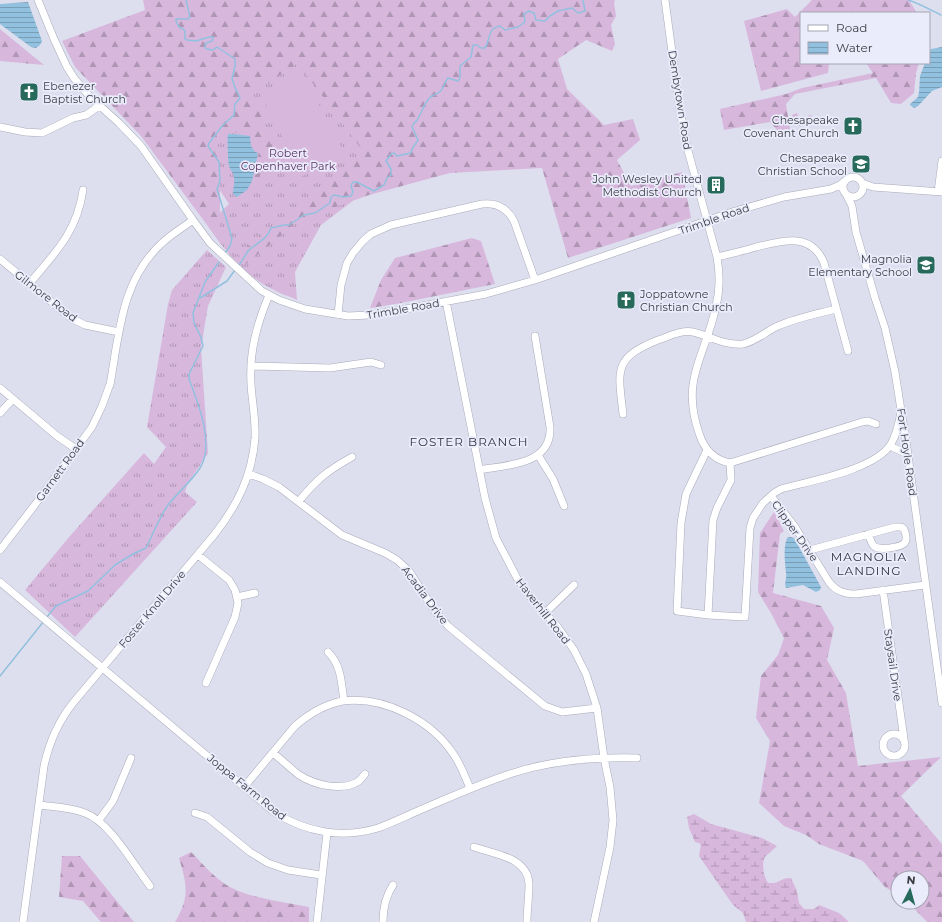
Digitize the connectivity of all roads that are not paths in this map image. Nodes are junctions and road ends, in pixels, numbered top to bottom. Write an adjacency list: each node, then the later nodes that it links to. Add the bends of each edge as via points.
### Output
1 (38, 0): 3 (street, Trimble Road, via 67,67)
2 (666, 0): 16 (street, Dembytown Road, via 687,147)
3 (99, 106): 4 (street, via 86,115 73,118 42,133); 15 (street, Trimble Road, via 141,146)
4 (0, 127)
5 (942, 161): 11 (street)
6 (845, 181): 7 (street, via 854,177); 9 (street, Trimble Road); 12 (street, via 843,187)
7 (862, 183): 8 (street); 13 (street)
8 (873, 187): 11 (street); 13 (street)
9 (831, 189): 12 (street, Trimble Road); 16 (street, Trimble Road, via 766,202)
10 (83, 190): 20 (street, via 77,216 69,234)
11 (940, 192)
12 (846, 195): 13 (street, via 854,198); 14 (street, Fort Hoyle Road)
13 (859, 195): 14 (street)
14 (852, 206): 33 (street, Fort Hoyle Road, via 856,232 886,334)
15 (192, 220): 21 (street, Trimble Road, via 216,249 254,284); 25 (street, Garnett Road, via 164,241 142,267 128,295)
16 (707, 221): 17 (street, Dembytown Road); 19 (street, Trimble Road)
17 (717, 257): 23 (street, via 783,241 796,240 805,243 822,258); 27 (street, Dembytown Road, via 718,299)
18 (0, 260): 20 (street, Gilmore Road)
19 (535, 280): 22 (street, Trimble Road); 24 (street, via 510,214 497,204 482,204 391,225 372,234 363,241 348,262 341,285)
20 (29, 284): 25 (street, Gilmore Road, via 78,322)
21 (270, 295): 24 (street, Trimble Road, via 305,309); 30 (street, Foster Knoll Drive, via 256,330)
22 (446, 301): 24 (street, Trimble Road, via 382,314); 44 (street, Haverhill Road)
23 (836, 309): 27 (street, via 780,325 746,343 728,344); 28 (street)
24 (338, 315)
25 (119, 332): 38 (street, Garnett Road, via 110,384 102,406)
26 (535, 336): 41 (street, via 550,433 548,442)
27 (707, 337): 35 (street, via 693,332 677,333 635,350 623,364 619,376); 39 (street, Dembytown Road, via 695,369 691,398 701,441)
28 (848, 351)
29 (381, 365): 30 (street, via 371,362 330,368)
30 (251, 366): 45 (street, Foster Knoll Drive, via 255,430)
31 (0, 388): 32 (street)
32 (13, 398): 34 (street); 38 (street)
33 (901, 412): 37 (street); 40 (street, Fort Hoyle Road)
34 (0, 413)
35 (623, 414)
36 (876, 424): 43 (street, via 862,422)
37 (890, 446): 40 (street); 46 (street, via 872,461 859,467 781,489)
38 (76, 449): 50 (street, Garnett Road)
39 (707, 450): 43 (street, via 718,459); 60 (street, via 686,494 681,523 677,611)
40 (908, 454): 55 (street, Fort Hoyle Road)
41 (538, 456): 44 (street, via 523,462); 48 (street, via 553,479)
42 (352, 457): 47 (street, via 322,475)
43 (730, 463): 60 (street, via 731,480 713,520)
44 (480, 470): 59 (street, Haverhill Road, via 491,522 503,554 518,580)
45 (248, 474): 47 (street, Acadia Drive, via 279,488); 52 (street, Foster Knoll Drive, via 240,497 231,512)
46 (771, 496): 51 (street, Clipper Drive); 60 (street, via 758,510 750,528 745,617)
47 (299, 501): 66 (street, Acadia Drive, via 342,536 385,553 401,563 448,626 545,706 562,712)
48 (564, 506)
49 (868, 534): 49 (street, via 901,527 904,529 906,541 900,546 879,548 875,547); 51 (street)
50 (0, 550)
51 (810, 550): 56 (street, Clipper Drive, via 836,589 851,594)
52 (198, 555): 58 (street, via 228,580); 62 (street, Foster Knoll Drive)
53 (0, 582): 62 (street, Joppa Farm Road)
54 (574, 585): 59 (street)
55 (925, 585): 56 (street, Clipper Drive); 65 (street, Fort Hoyle Road)
56 (883, 590): 67 (street, Staysail Drive)
57 (255, 594): 58 (street)
58 (238, 597): 63 (street, via 237,611)
59 (545, 613): 66 (street, Haverhill Road, via 576,654 586,674)
60 (708, 615)
61 (328, 652): 64 (street, via 335,658 340,670)
62 (102, 668): 73 (street, Joppa Farm Road); 75 (street, Foster Knoll Drive, via 67,710 55,732 46,757)
63 (206, 683)
64 (344, 701): 68 (street, via 326,706 307,716 295,726); 74 (street, via 385,706 404,712 423,724 454,754)
65 (942, 703)
66 (597, 708): 70 (street, Haverhill Road)
67 (904, 740)
68 (273, 753): 72 (street, via 299,774 324,785 351,784); 73 (street)
69 (131, 758): 77 (street, via 113,801)
70 (604, 758): 71 (street, Joppa Farm Road); 74 (street, Joppa Farm Road, via 528,768); 87 (street, Haverhill Road, via 613,805 612,834)
71 (637, 758)
72 (366, 774)
73 (244, 787): 78 (street, Joppa Farm Road, via 274,812 304,827)
74 (470, 788): 78 (street, Joppa Farm Road, via 380,827 351,833)
75 (39, 805): 77 (street, via 77,810); 83 (street, Foster Knoll Drive)
76 (195, 813): 80 (street, via 207,817 250,852 268,863 288,870)
77 (99, 820): 82 (street)
78 (327, 833): 80 (street)
79 (474, 847): 86 (street, via 515,861 523,868 529,884)
80 (321, 875): 84 (street)
81 (393, 885): 85 (street, via 386,896)
82 (150, 886)
83 (23, 922)
84 (317, 922)
85 (383, 922)
86 (527, 922)
87 (594, 922)

